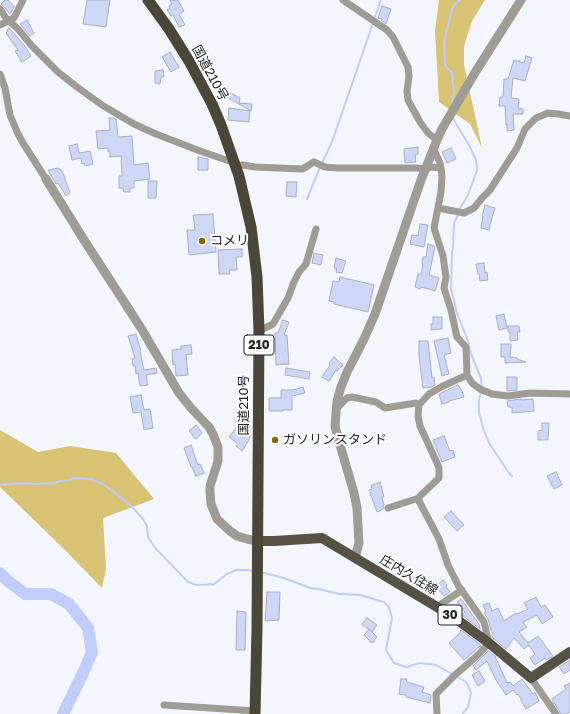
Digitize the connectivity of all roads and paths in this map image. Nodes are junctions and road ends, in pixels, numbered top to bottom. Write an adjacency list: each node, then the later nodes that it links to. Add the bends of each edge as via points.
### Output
1 (23, 0): 6 (street, via 15,17)
2 (148, 0): 12 (highway, 国道210号 / 210, via 199,79 221,125)
3 (343, 0): 10 (street, via 387,30 393,37 408,67 408,100 428,133)
4 (521, 0): 10 (street)
5 (0, 9): 6 (street)
6 (9, 21): 7 (street); 12 (street, via 58,72 102,105 156,134)
7 (0, 25)
8 (0, 74): 15 (street, via 10,115 18,134)
9 (570, 116): 16 (street, via 548,113 536,118 525,129 507,165 474,208 464,213)
10 (439, 136): 11 (street)
11 (432, 151): 13 (street, via 435,152); 14 (street)
12 (235, 165): 14 (street, via 302,169 314,162 331,168); 18 (highway, 国道210号 / 210, via 244,192 252,234 257,277)
13 (441, 168): 14 (street); 16 (street)
14 (426, 169): 22 (street, via 375,314 347,372)
15 (46, 179): 25 (street, via 141,328 179,393 209,427 216,440 218,461 210,492 211,504 217,519 237,536)
16 (438, 208): 19 (street, via 434,228 443,256 446,277 444,288 457,337 466,347)
17 (316, 229): 18 (street, via 306,264 299,272 286,304 273,324)
18 (258, 331): 25 (highway, 国道210号 / 210)
19 (467, 375): 20 (street, via 472,383 492,394); 21 (street, via 429,394)
20 (570, 394)
21 (419, 405): 22 (street, via 385,408 376,402 352,397 347,398); 23 (street, via 420,426 439,468 439,478)
22 (336, 408): 26 (street, via 335,426 357,508 359,543)
23 (419, 498): 24 (street); 27 (street, via 439,539 448,565)
24 (388, 508)
25 (258, 541): 26 (main road, 庄内久住線 / 30, via 322,538); 33 (highway, 国道210号 / 210)
26 (355, 558): 28 (main road, 庄内久住線 / 30)
27 (462, 590): 28 (street); 29 (street, via 484,622)
28 (437, 607): 29 (main road, 庄内久住線 / 30)
29 (489, 643): 31 (main road, 庄内久住線 / 30); 34 (street, via 436,694)
30 (570, 652): 31 (main road)
31 (531, 678): 35 (street)
32 (164, 705): 33 (street)
33 (255, 713)
34 (437, 714)
35 (556, 714)

